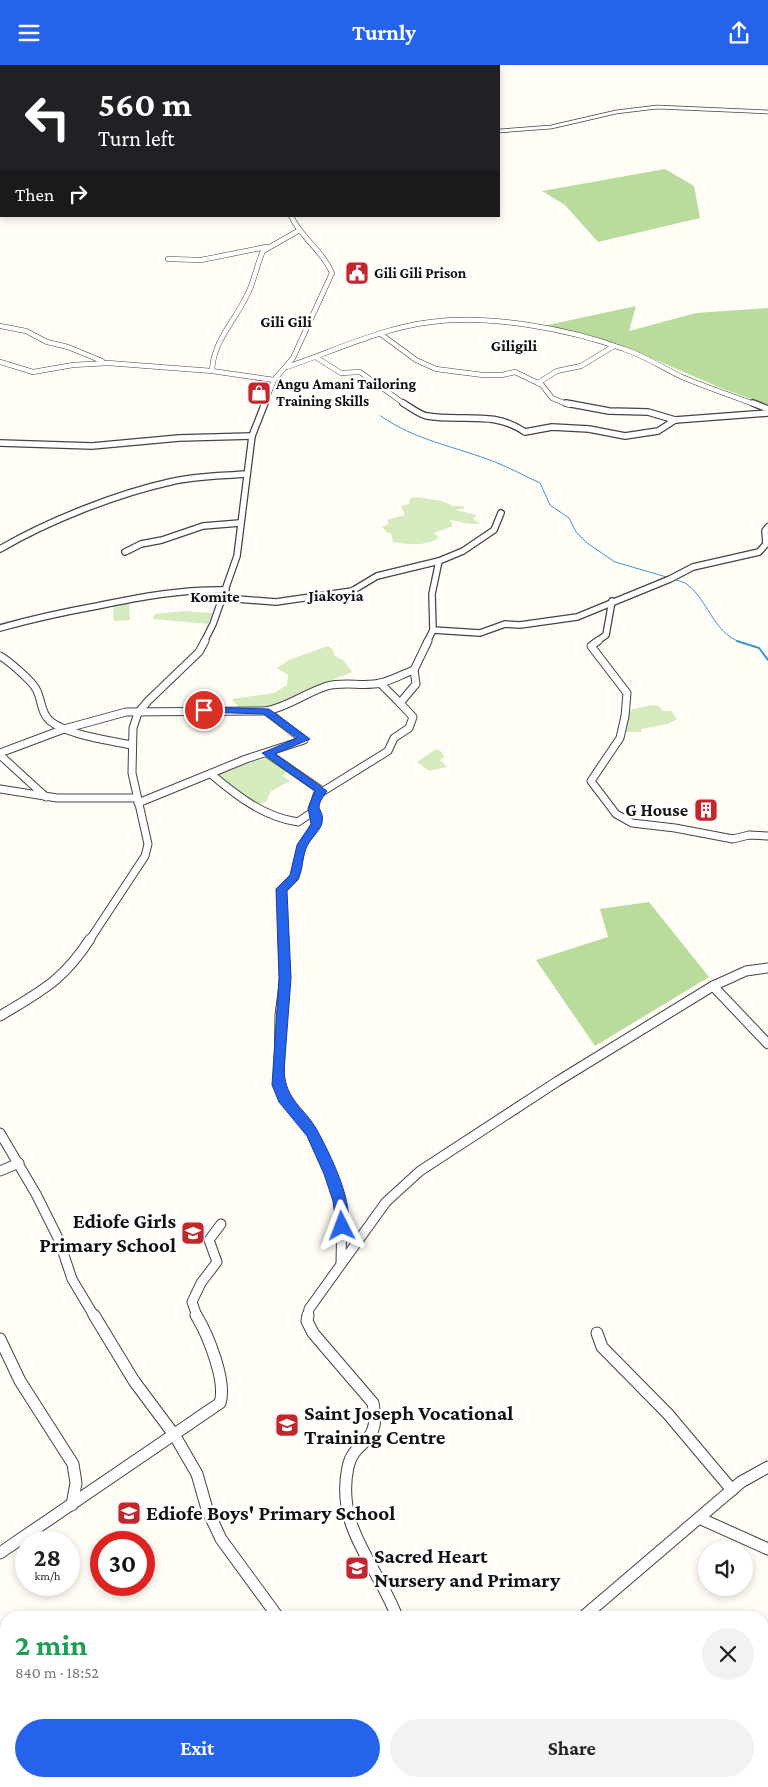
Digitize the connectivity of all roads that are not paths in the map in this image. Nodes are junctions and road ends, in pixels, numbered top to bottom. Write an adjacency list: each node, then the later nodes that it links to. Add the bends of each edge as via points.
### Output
1 (768, 112): 2 (street, via 657,107 616,111 551,127)
2 (500, 131)
3 (291, 217): 4 (street)
4 (298, 231): 5 (street); 13 (street, via 332,273)
5 (266, 247): 6 (street, via 200,260); 14 (street, via 248,292 217,349)
6 (168, 259)
7 (0, 326): 12 (street, via 26,331 47,342)
8 (382, 335): 9 (street, via 421,324 452,321 521,326); 10 (street); 16 (street, via 416,360 433,368 483,375 515,372)
9 (614, 346): 16 (street, via 581,366 557,371); 17 (street, via 697,383)
10 (317, 358): 13 (street); 19 (street, via 341,373 360,372 392,397 431,417 462,415 514,424 523,432 552,427 626,435 658,431)
11 (0, 362): 12 (street, via 33,372)
12 (108, 363): 14 (street)
13 (287, 367): 15 (street)
14 (212, 371): 15 (street)
15 (274, 381): 20 (street)
16 (538, 383): 19 (street, via 552,397 581,409 648,412)
17 (768, 409)
18 (768, 413): 19 (street)
19 (675, 420)
20 (252, 435): 21 (street, via 94,446); 22 (street)
21 (0, 443)
22 (246, 474): 24 (street); 26 (street, via 172,481 142,489 34,529)
23 (501, 513): 28 (street, via 499,523 487,536 464,551)
24 (240, 523): 27 (street, via 203,526 141,544); 29 (street, via 237,557)
25 (768, 527): 31 (street, via 766,543 759,553 693,567)
26 (0, 549)
27 (125, 552)
28 (439, 561): 30 (street, via 376,576 345,593 325,593 276,602); 33 (street, via 432,594)
29 (226, 590): 30 (street); 32 (street, via 152,593)
30 (224, 598): 39 (street, via 199,652)
31 (612, 601): 33 (street, via 577,617 505,624 480,633); 50 (street, via 606,635 591,646 627,693 626,714 617,743 592,781 596,789 616,815 632,823 733,839 750,835)
32 (0, 628)
33 (433, 630): 35 (street)
34 (0, 656): 40 (street, via 33,683 46,717)
35 (414, 670): 36 (street); 37 (street, via 416,684)
36 (380, 683): 37 (street); 38 (street, via 338,683 300,696 282,708)
37 (400, 703): 46 (street, via 414,721 394,738 388,751)
38 (266, 711): 39 (street, via 186,709); 42 (street, via 305,739)
39 (138, 713): 40 (street, via 126,712); 41 (street)
40 (64, 729): 41 (street); 43 (street)
41 (131, 745): 48 (street)
42 (267, 753): 44 (street); 46 (street)
43 (0, 754): 47 (street)
44 (211, 774): 48 (street); 49 (street, via 256,808 291,821 298,822)
45 (0, 789): 47 (street)
46 (322, 791): 49 (street, via 315,800)
47 (46, 797): 48 (street)
48 (138, 801): 53 (street, via 148,845 139,866 76,962 54,983)
49 (314, 811): 59 (street, via 316,825 302,845 295,877 281,889 285,978 278,1071 284,1098 311,1132 340,1201)
50 (768, 836)
51 (768, 968): 52 (street, via 746,971)
52 (713, 986): 54 (street); 59 (street, via 420,1171 386,1202)
53 (0, 1016)
54 (768, 1044)
55 (0, 1133): 56 (street)
56 (19, 1163): 57 (street); 62 (street, via 59,1240 72,1279 134,1381)
57 (0, 1171)
58 (220, 1224): 62 (street, via 209,1240 217,1262 192,1302 207,1333 222,1399)
59 (341, 1263): 70 (street, via 309,1309 307,1321 313,1333 373,1403 378,1418 375,1431 350,1461 347,1471 349,1515 352,1531)
60 (597, 1333): 64 (street, via 602,1347 668,1414)
61 (0, 1339): 65 (street, via 20,1381 73,1464 76,1483)
62 (175, 1436): 65 (street); 69 (street, via 197,1474 207,1509 221,1539)
63 (768, 1467): 64 (street)
64 (732, 1490): 66 (street)
65 (72, 1505): 68 (street)
66 (699, 1518): 67 (street); 71 (street)
67 (768, 1549)
68 (0, 1553)
69 (273, 1611)
70 (394, 1611)
71 (591, 1611)

